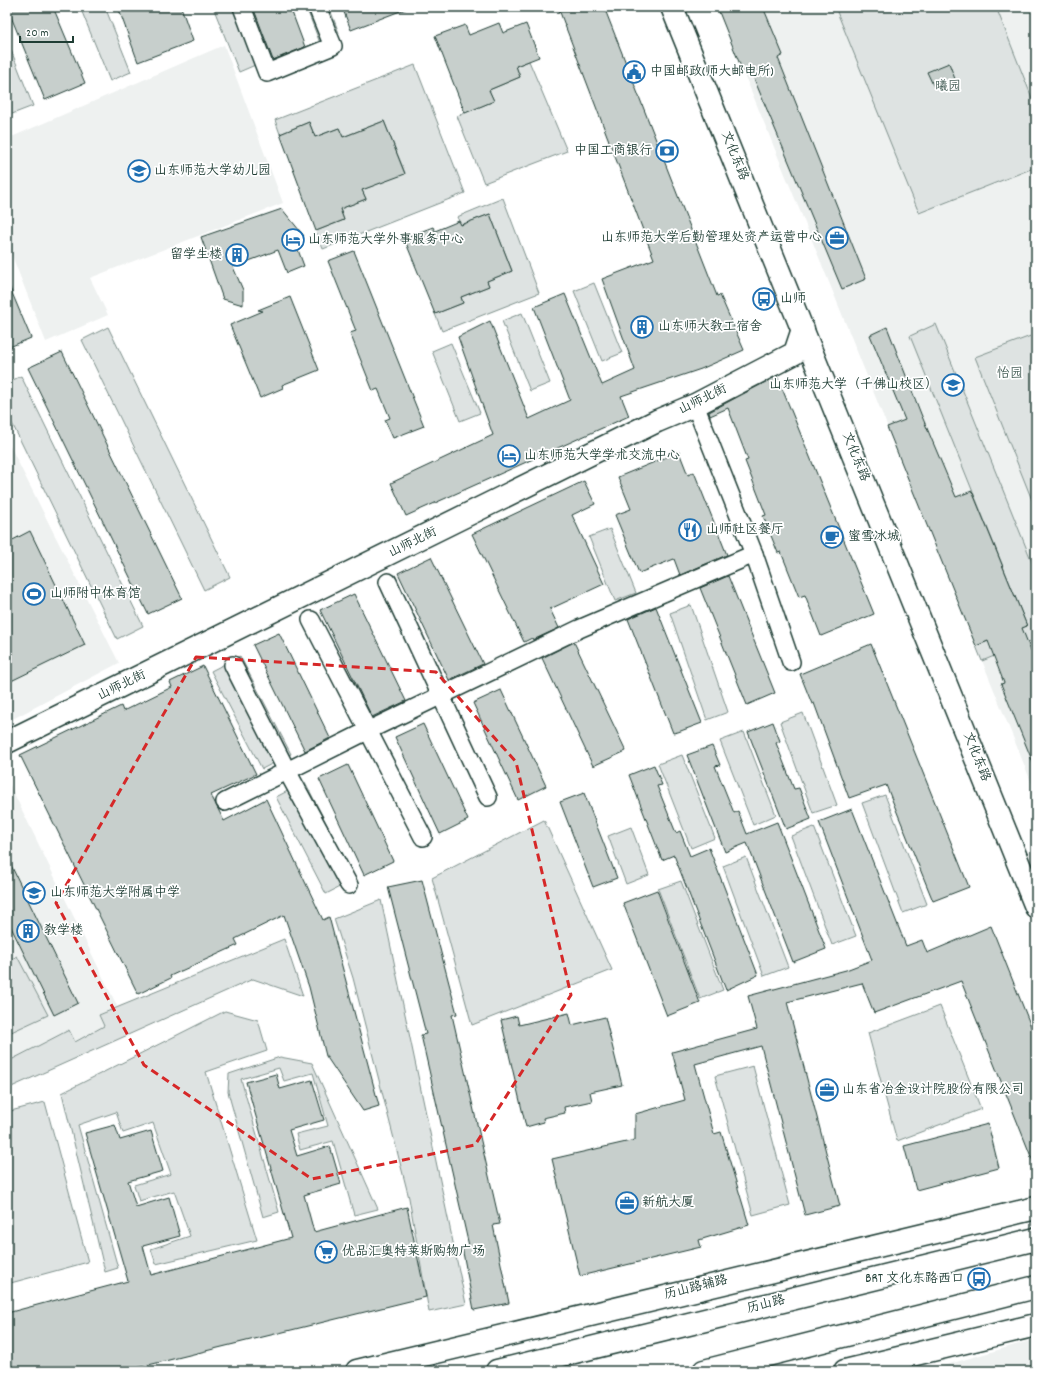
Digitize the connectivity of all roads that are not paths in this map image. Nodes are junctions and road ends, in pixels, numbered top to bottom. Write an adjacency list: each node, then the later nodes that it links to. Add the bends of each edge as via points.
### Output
1 (242, 7): 2 (street, via 267,72 333,46)
2 (317, 7)
3 (672, 7): 4 (main road, 文化东路)
4 (803, 329): 5 (main road, 山师北街, via 795,353); 19 (main road, 文化东路)
5 (695, 404): 6 (street); 13 (main road, 山师北街)
6 (754, 554): 9 (street); 11 (street, via 578,629)
7 (388, 582): 11 (street)
8 (311, 620): 12 (street)
9 (791, 662)
10 (233, 665): 14 (street)
11 (442, 695): 12 (street); 15 (street)
12 (367, 731): 14 (street); 17 (street)
13 (7, 742)
14 (287, 771): 16 (street); 18 (street)
15 (488, 796)
16 (225, 802)
17 (423, 837)
18 (349, 885)
19 (1036, 907)
20 (1036, 1208): 24 (main road, 历山路辅路)
21 (1036, 1239): 25 (main road, 历山路)
22 (1036, 1287): 26 (main road)
23 (1036, 1326): 27 (main road)
24 (357, 1371)
25 (497, 1371)
26 (704, 1371)
27 (845, 1371)

